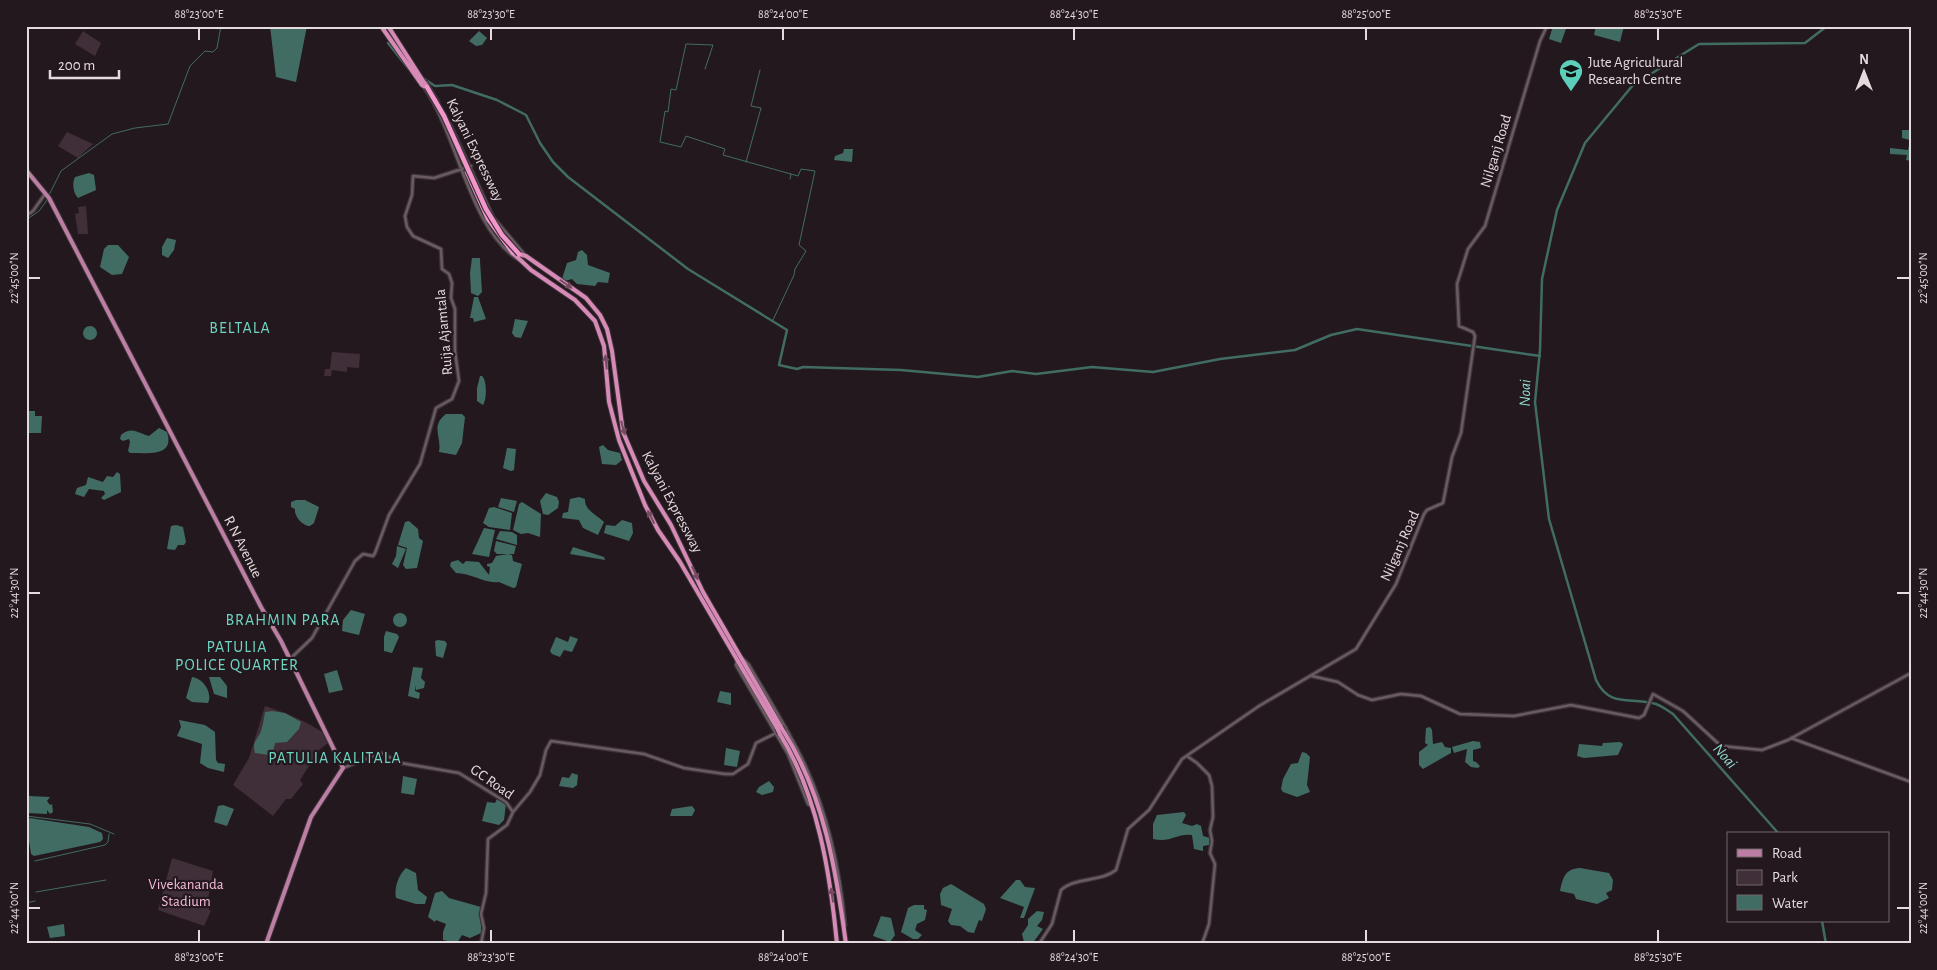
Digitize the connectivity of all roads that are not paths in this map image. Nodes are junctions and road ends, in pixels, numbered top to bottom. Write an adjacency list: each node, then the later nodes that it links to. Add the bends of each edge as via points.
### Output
1 (381, 26): 4 (highway, Kalyani Expressway)
2 (388, 26): 4 (highway)
3 (1547, 26): 17 (street, Nilganj Road, via 1485,226 1468,249 1457,284 1459,326 1473,332 1474,341 1461,433 1452,457 1443,503 1424,514 1396,584 1357,647)
4 (417, 74): 5 (highway, Kalyani Expressway)
5 (426, 86): 6 (street, Kalyani Expressway); 7 (street, Kalyani Expressway); 11 (highway, Kalyani Expressway, bridge, via 488,219)
6 (471, 166): 7 (street); 12 (street, Kalyani Expressway, via 493,217)
7 (463, 169): 13 (street, Kalyani Expressway, via 493,234); 15 (street, Ruija Ajamtala, via 434,178 413,176 405,223 413,236 441,249 442,269 451,279 451,298 456,309 455,351 459,381 452,399 436,408 420,464 389,515 375,553 373,556 358,556 312,638)
8 (26, 170): 9 (main road, R N Avenue)
9 (47, 196): 10 (street); 15 (main road, R N Avenue)
10 (26, 216)
11 (516, 253): 12 (highway); 13 (highway, Kalyani Expressway)
12 (526, 256): 14 (highway, Kalyani Expressway, one-way to 14, via 586,298 607,329 619,410 630,450)
13 (522, 262): 14 (highway, Kalyani Expressway, one-way to 13, via 658,530 635,481 618,440 609,402 604,346 595,321 575,300)
14 (739, 658): 18 (highway, Kalyani Expressway); 18 (street, via 736,666)
15 (290, 659): 21 (main road, R N Avenue)
16 (1911, 673): 19 (street)
17 (1312, 676): 19 (street, via 1338,682 1349,691 1372,700 1401,694 1421,696 1460,714 1514,716 1571,705 1639,718 1644,715 1652,694 1675,705 1722,746 1762,750); 20 (street, Nilganj Road, via 1259,706)
18 (781, 730): 23 (street, via 755,743 748,764 729,774 684,768 644,754 551,741 540,775); 26 (highway, Kalyani Expressway, one-way to 18, via 832,893 812,806); 27 (highway, Kalyani Expressway, via 802,765 826,827)
19 (1791, 738): 22 (street)
20 (1187, 756): 28 (street, Nilganj Road, via 1179,763 1149,810 1128,829 1116,870 1062,888 1052,924); 29 (street, via 1209,775 1212,786 1210,853 1215,864 1209,924)
21 (343, 768): 23 (street, GC Road, via 381,753 402,762 459,772 506,802); 24 (main road, via 311,817)
22 (1911, 782)
23 (513, 812): 25 (street, via 507,824 488,839)
24 (266, 944)
25 (481, 944)
26 (837, 944)
27 (846, 944)
28 (1039, 944)
29 (1202, 944)

